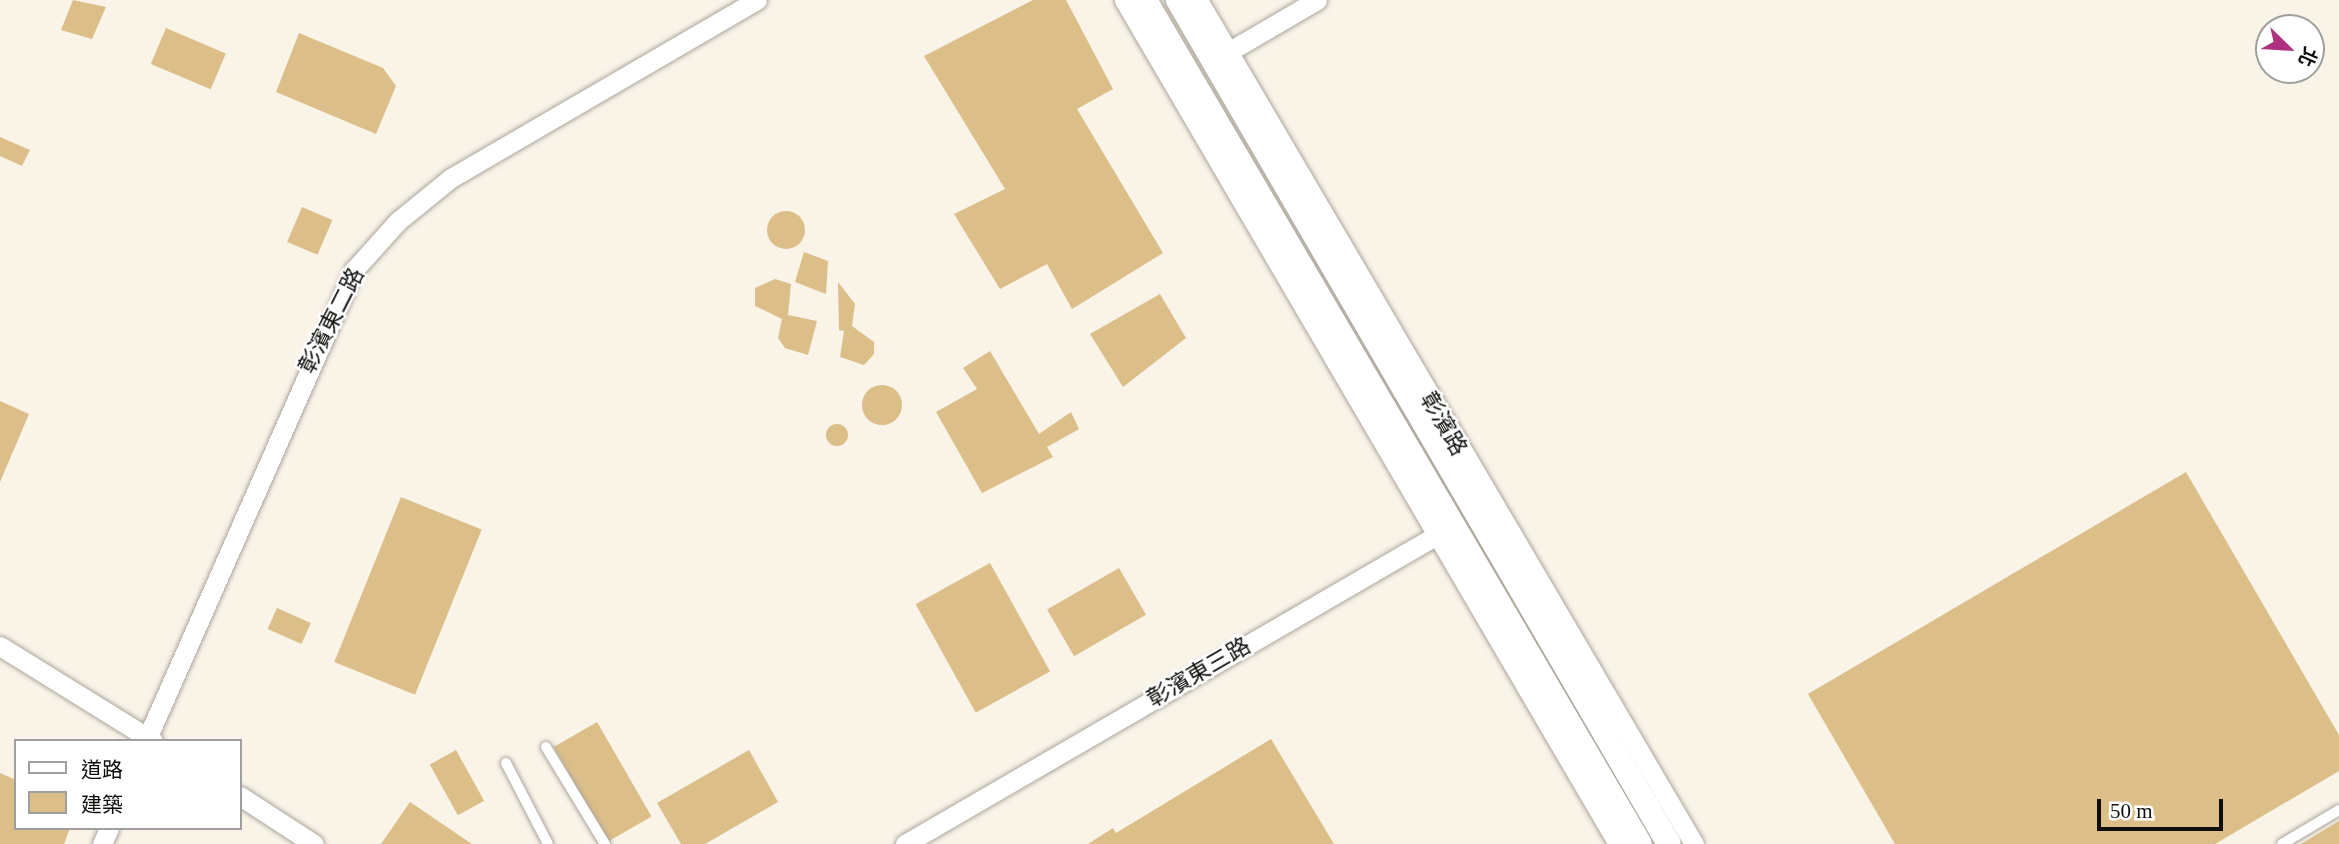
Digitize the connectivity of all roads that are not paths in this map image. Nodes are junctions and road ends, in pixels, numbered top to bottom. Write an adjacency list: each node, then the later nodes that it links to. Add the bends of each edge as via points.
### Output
1 (757, 0): 12 (street, 彰濱東二路, via 451,178 398,221 354,270)
2 (1124, 0): 9 (street, 彰濱路)
3 (1145, 0): 9 (street, 彰濱路)
4 (1178, 0): 8 (street, 彰濱路)
5 (1198, 0): 7 (street, 彰濱路)
6 (1317, 0): 7 (street)
7 (1228, 52): 8 (street, 彰濱路)
8 (1479, 502): 9 (street, 彰濱東三路); 23 (street, 彰濱路); 24 (street, 彰濱路)
9 (1443, 527): 20 (street, 彰濱東三路); 21 (street, 彰濱路); 22 (street, 彰濱路)
10 (0, 646): 11 (street)
11 (147, 739)
12 (149, 739)
13 (546, 747): 19 (lane)
14 (506, 763): 18 (lane)
15 (242, 797): 17 (street)
16 (2339, 810): 25 (lane)
17 (314, 844)
18 (548, 844)
19 (605, 844)
20 (905, 844)
21 (1618, 844)
22 (1640, 844)
23 (1669, 844)
24 (1694, 844)
25 (2282, 844)

